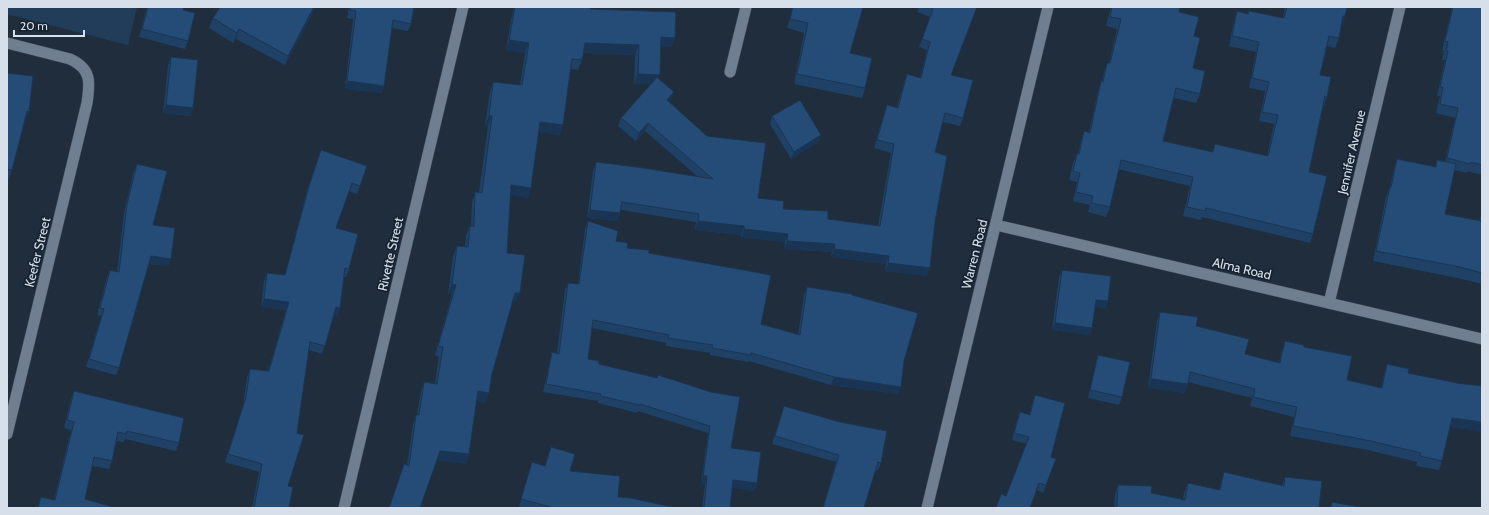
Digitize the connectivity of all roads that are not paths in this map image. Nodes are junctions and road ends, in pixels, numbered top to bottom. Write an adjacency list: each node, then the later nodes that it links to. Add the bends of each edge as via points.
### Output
1 (463, 7): 11 (street, Rivette Street)
2 (746, 7): 6 (street)
3 (1048, 7): 7 (street, Warren Road)
4 (1400, 7): 8 (street, Jennifer Avenue)
5 (7, 44): 10 (street, Keefer Street, via 78,62 84,68 90,83)
6 (730, 72)
7 (996, 225): 8 (street, Alma Road); 12 (street, Warren Road)
8 (1329, 303): 9 (street, Alma Road)
9 (1482, 339)
10 (7, 434)
11 (344, 508)
12 (927, 508)

